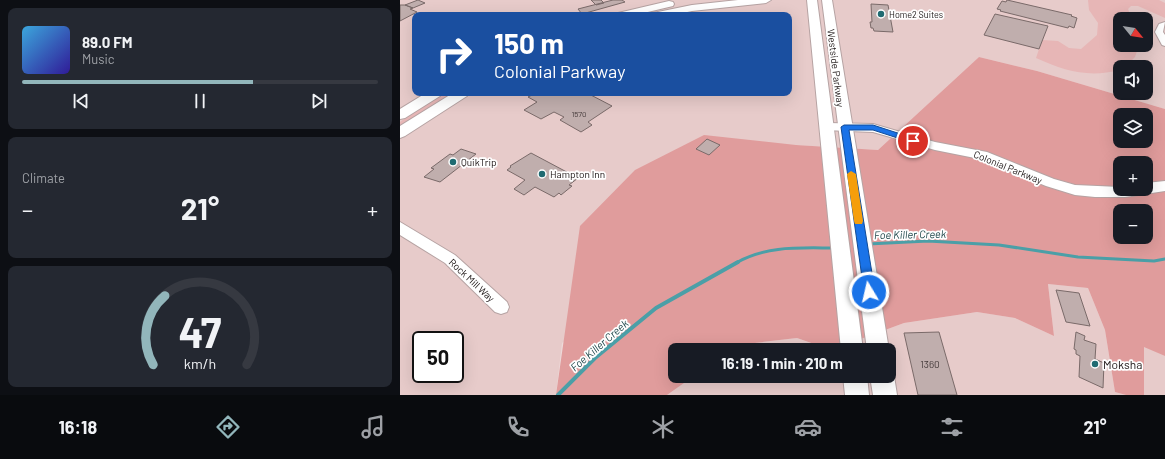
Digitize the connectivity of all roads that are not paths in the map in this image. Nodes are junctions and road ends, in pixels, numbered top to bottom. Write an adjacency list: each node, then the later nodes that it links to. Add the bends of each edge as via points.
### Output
1 (693, 0): 5 (main road)
2 (766, 0): 6 (main road)
3 (812, 0): 12 (main road, Westside Parkway)
4 (827, 0): 13 (main road, Westside Parkway)
5 (636, 12)
6 (672, 12)
7 (1165, 24): 8 (street, via 1159,32)
8 (1165, 43)
9 (430, 96): 11 (main road)
10 (457, 96): 14 (main road)
11 (400, 115)
12 (828, 127): 13 (street, Colonial Parkway); 20 (main road, Westside Parkway)
13 (844, 127): 17 (street, Colonial Parkway, via 873,128 935,146 983,154 1050,183 1075,190); 21 (main road, Westside Parkway)
14 (400, 133)
15 (1165, 186): 16 (street)
16 (1153, 187)
17 (1113, 191)
18 (400, 228): 19 (street, Rock Mill Way, via 450,259)
19 (501, 307)
20 (851, 343)
21 (877, 343)
22 (855, 383): 24 (main road)
23 (883, 383): 25 (main road)
24 (857, 395)
25 (885, 395)

